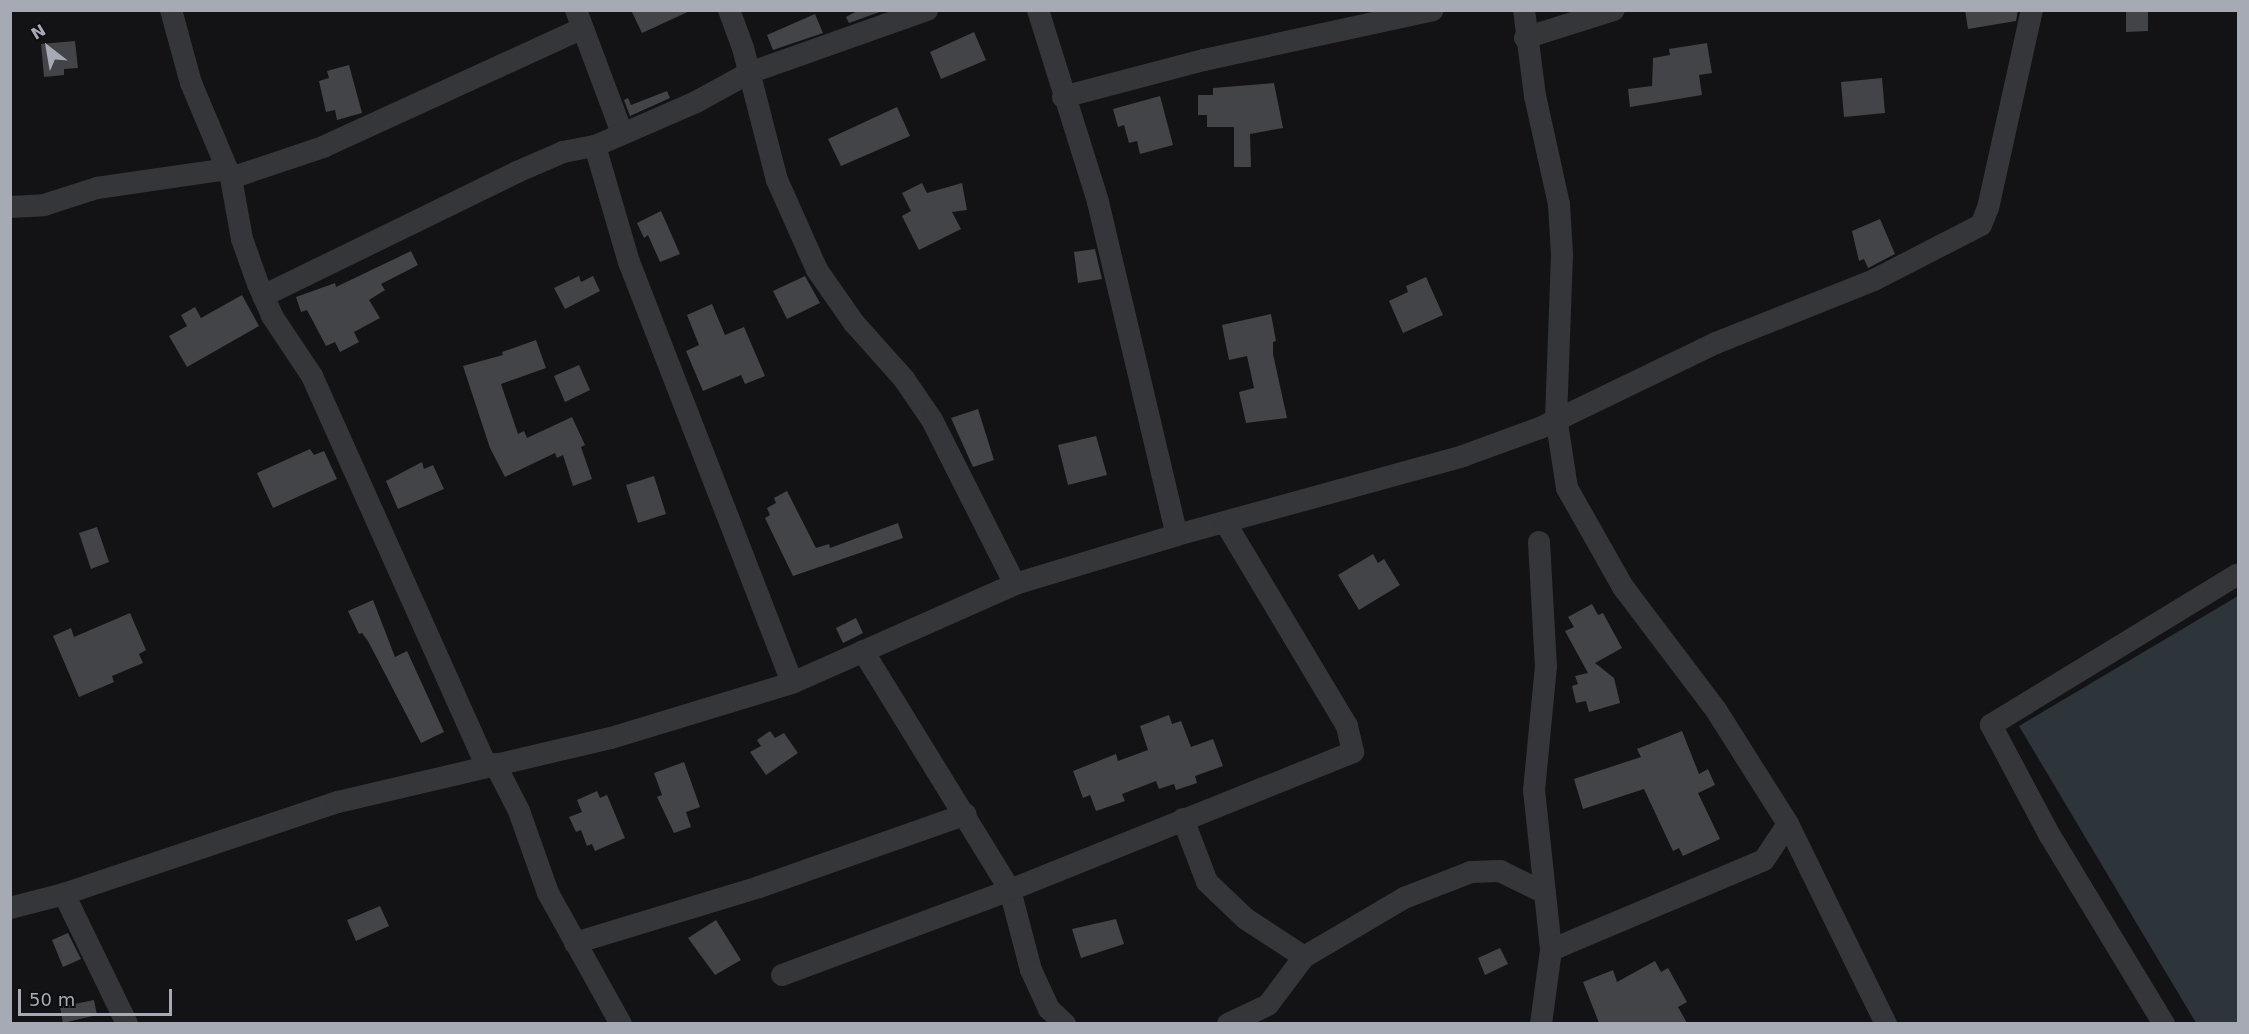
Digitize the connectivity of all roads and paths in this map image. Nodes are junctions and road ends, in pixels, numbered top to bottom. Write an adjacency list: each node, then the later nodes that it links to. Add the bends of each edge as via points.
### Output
1 (171, 10): 15 (street, via 190,83)
2 (729, 10): 11 (street)
3 (927, 10): 11 (street)
4 (1038, 10): 12 (street)
5 (1433, 10): 12 (street, via 1204,60)
6 (1524, 10): 10 (street)
7 (1614, 10): 10 (street)
8 (2032, 10): 18 (street, via 1981,225 1874,280 1716,343)
9 (579, 20): 13 (street); 15 (street, via 323,147)
10 (1525, 38): 18 (street, via 1559,204 1562,255)
11 (749, 73): 13 (street, via 696,102); 23 (street, via 777,180 817,270 932,420)
12 (1063, 97): 20 (street, via 1098,202)
13 (622, 133): 14 (street)
14 (595, 146): 17 (street, via 562,152 517,171); 25 (street, via 629,262)
15 (229, 173): 16 (street, via 97,188 44,205); 17 (street, via 242,239)
16 (10, 207)
17 (263, 296): 26 (street, via 315,384)
18 (1556, 417): 19 (street, via 1540,428 1463,456); 29 (street, via 1567,488 1580,516 1623,587 1716,710)
19 (1226, 524): 20 (street); 28 (street, via 1347,726 1353,753)
20 (1177, 535): 23 (street)
21 (1539, 542): 31 (street, via 1546,666 1534,790)
22 (2238, 574): 44 (street, via 1991,725 2050,836)
23 (1015, 584): 24 (street)
24 (863, 651): 25 (street); 27 (street)
25 (792, 683): 26 (street, via 611,738)
26 (490, 764): 32 (street, via 454,777 338,802); 34 (street, via 519,811 548,893)
27 (966, 814): 30 (street); 34 (street, via 759,887)
28 (1183, 819): 30 (street); 36 (street, via 1207,882 1246,919)
29 (1788, 824): 35 (street, via 1764,860); 43 (street)
30 (1010, 890): 37 (street); 40 (street, via 1031,970 1049,1009)
31 (1545, 893): 35 (street); 36 (street, via 1500,871 1471,872 1404,898)
32 (64, 894): 33 (street); 38 (street)
33 (10, 908)
34 (575, 943): 39 (street)
35 (1551, 950): 42 (street)
36 (1304, 957): 41 (street, via 1268,1005)
37 (782, 975)
38 (127, 1023)
39 (621, 1023)
40 (1065, 1023)
41 (1228, 1023)
42 (1541, 1023)
43 (1886, 1023)
44 (2164, 1023)

